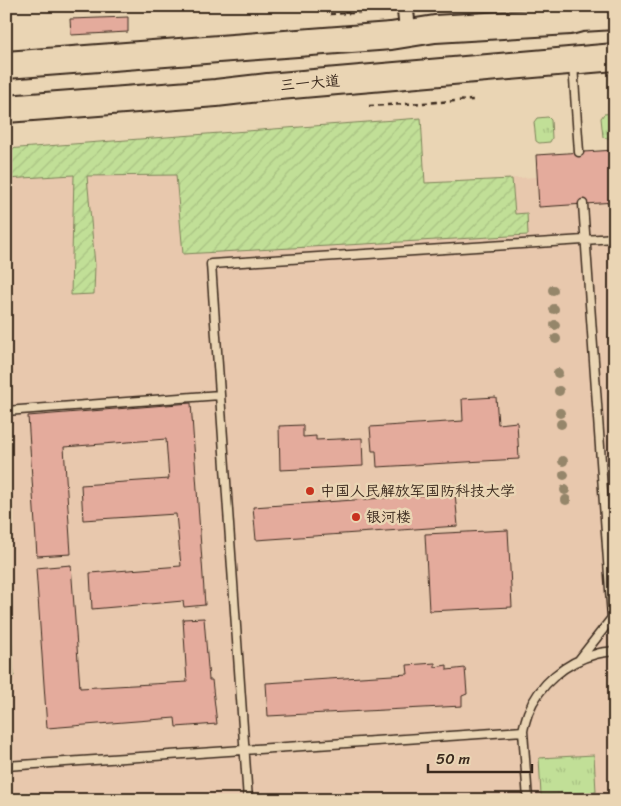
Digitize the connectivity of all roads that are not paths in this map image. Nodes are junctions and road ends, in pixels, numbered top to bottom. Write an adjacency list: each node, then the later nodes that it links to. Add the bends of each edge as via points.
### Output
1 (581, 12): 2 (highway); 3 (highway, via 570,21 435,29)
2 (615, 16)
3 (406, 17): 6 (highway, via 391,36)
4 (615, 57): 5 (highway, 三一大道)
5 (573, 61): 7 (highway, 三一大道); 8 (lane)
6 (6, 65)
7 (6, 109)
8 (579, 152)
9 (583, 204): 11 (lane)
10 (615, 238): 11 (lane)
11 (585, 240): 12 (lane, via 211,264); 14 (lane)
12 (220, 395): 13 (lane); 18 (lane)
13 (6, 412)
14 (613, 620): 16 (lane)
15 (615, 651): 16 (lane)
16 (579, 660): 17 (lane, via 548,681 528,713)
17 (523, 732): 18 (lane); 21 (lane)
18 (244, 751): 19 (lane); 20 (lane)
19 (6, 766)
20 (248, 800)
21 (528, 800)

